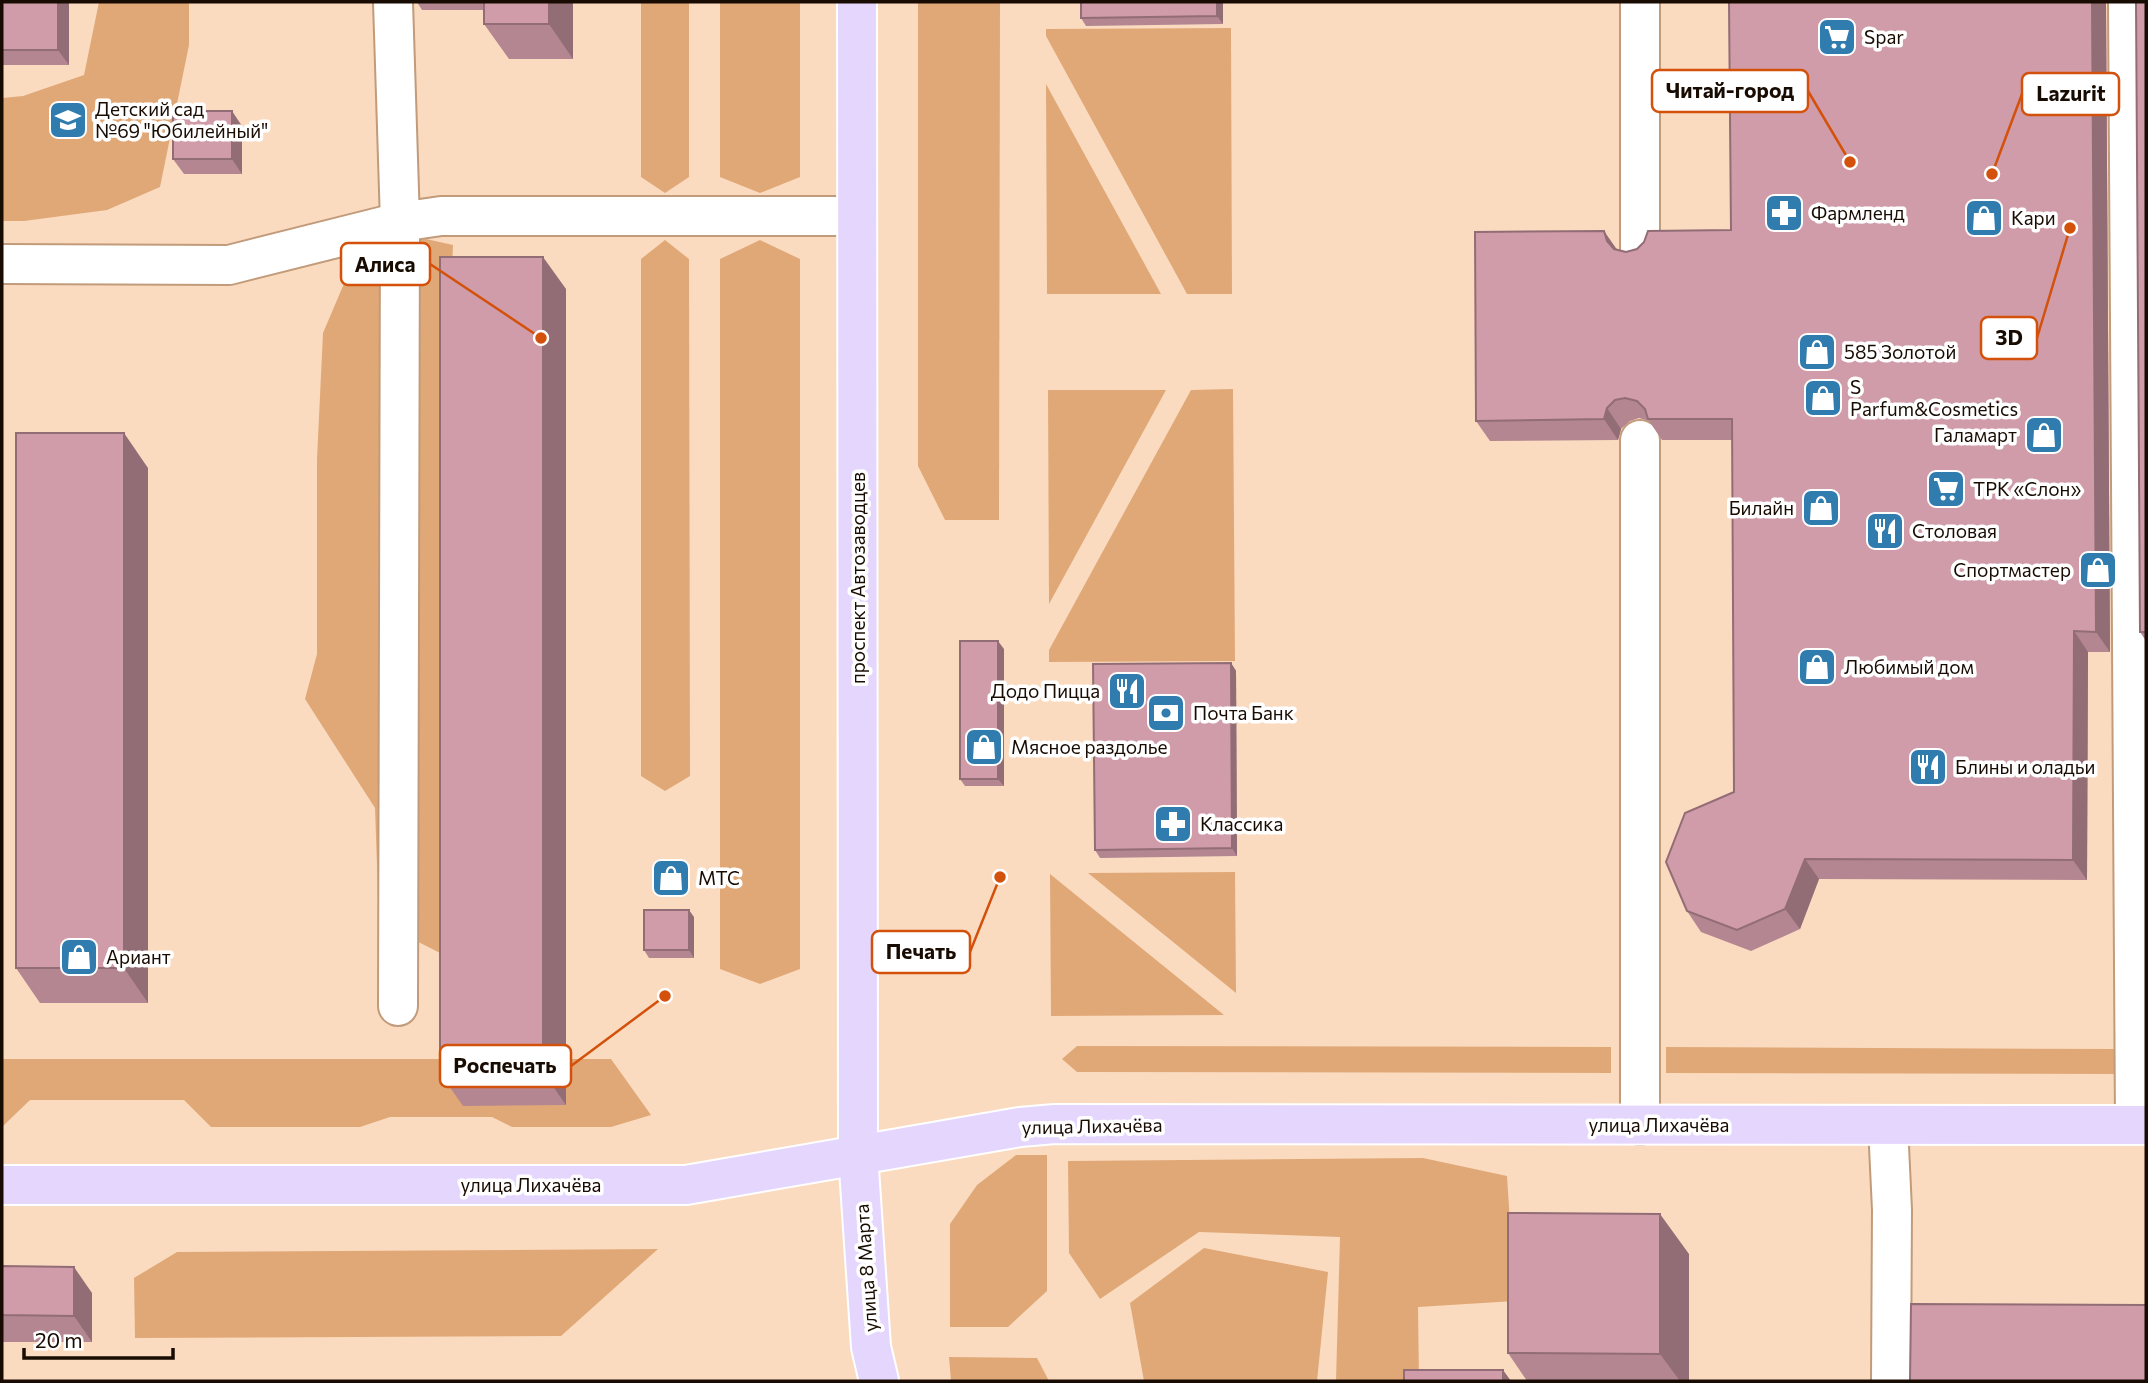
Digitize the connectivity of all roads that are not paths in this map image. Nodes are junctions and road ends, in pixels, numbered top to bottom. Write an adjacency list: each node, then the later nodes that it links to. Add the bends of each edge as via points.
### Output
1 (393, 2): 6 (lane)
2 (857, 2): 5 (main road, проспект Автозаводцев)
3 (1640, 2): 7 (lane)
4 (2128, 2): 13 (lane)
5 (857, 216): 6 (lane, via 441,216); 14 (main road, проспект Автозаводцев)
6 (400, 222): 8 (lane, via 229,265); 10 (lane)
7 (1640, 251)
8 (2, 264)
9 (1640, 440): 11 (lane)
10 (398, 1006)
11 (1640, 1125): 12 (main road, улица Лихачёва); 14 (main road, улица Лихачёва, via 1055,1124)
12 (1888, 1125): 13 (main road, улица Лихачёва); 17 (lane)
13 (2141, 1125)
14 (858, 1154): 15 (main road, улица Лихачёва, via 686,1185); 16 (main road, улица 8 Марта, via 871,1347)
15 (2, 1185)
16 (879, 1381)
17 (1891, 1381)

